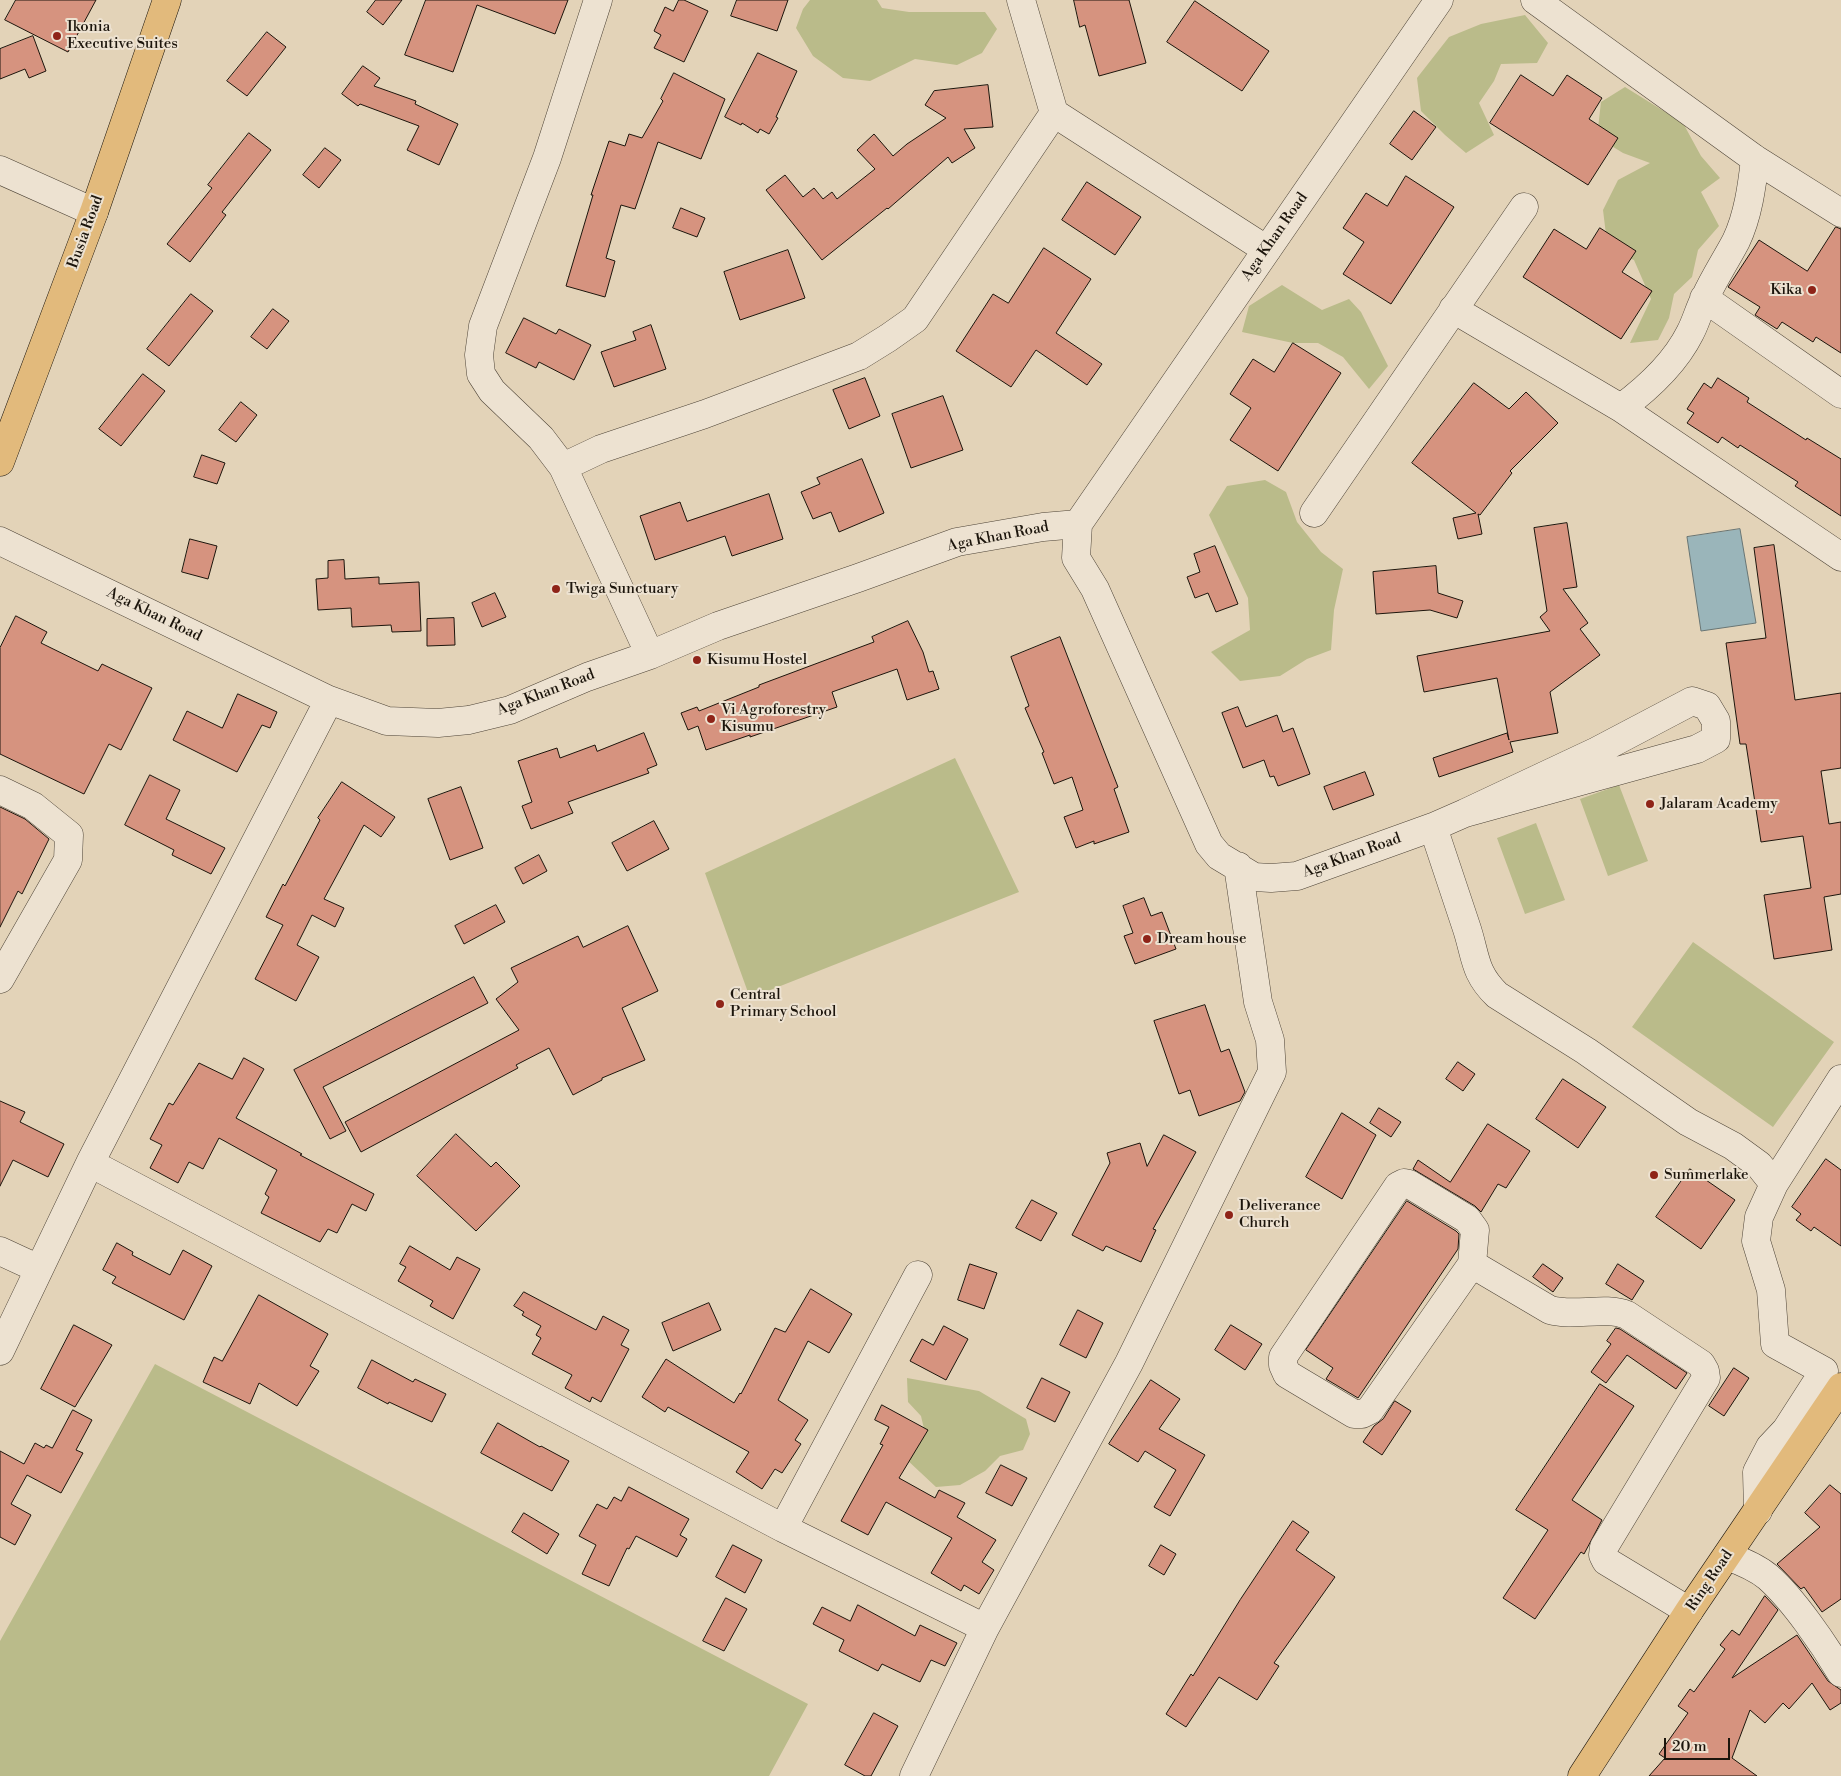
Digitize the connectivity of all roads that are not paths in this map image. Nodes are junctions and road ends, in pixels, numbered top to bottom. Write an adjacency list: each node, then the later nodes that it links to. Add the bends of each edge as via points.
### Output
1 (167, 0): 10 (main road, Busia Road)
2 (598, 0): 18 (street, via 547,158 483,326 479,355 481,374 492,390 540,438)
3 (1021, 0): 6 (street)
4 (1439, 0): 12 (street, Aga Khan Road)
5 (1535, 0): 7 (street)
6 (1054, 113): 12 (street); 18 (street, via 915,319 859,356 601,449)
7 (1755, 159): 11 (street); 13 (street, via 1747,206 1737,239)
8 (0, 170): 10 (street)
9 (1524, 207): 14 (street)
10 (94, 212): 17 (main road, Busia Road)
11 (1841, 213)
12 (1266, 250): 20 (street, Aga Khan Road)
13 (1704, 298): 15 (street); 16 (street, via 1690,333 1678,352 1660,374)
14 (1453, 310): 16 (street); 19 (street)
15 (1841, 394)
16 (1621, 408): 22 (street)
17 (0, 462)
18 (563, 467): 23 (street)
19 (1314, 513)
20 (1078, 524): 23 (street, Aga Khan Road, via 957,542 718,626); 28 (street, Aga Khan Road, via 1076,558 1095,590 1209,844 1219,856)
21 (0, 541): 24 (street, Aga Khan Road)
22 (1841, 557)
23 (650, 655): 24 (street, Aga Khan Road, via 587,676 510,710 469,720 438,723 386,721)
24 (329, 700): 31 (street)
25 (0, 790): 29 (street, via 34,806 69,835 68,860)
26 (1465, 813): 26 (street, via 1692,701 1707,706 1716,721 1716,739 1697,749); 27 (street, Aga Khan Road)
27 (1434, 826): 28 (street, Aga Khan Road, via 1297,876 1254,877); 32 (street, via 1484,983 1497,995 1586,1051 1688,1122 1733,1146 1758,1165)
28 (1238, 866): 43 (street, via 1258,1002 1270,1040 1272,1072 1129,1363)
29 (0, 979)
30 (1841, 1079): 32 (street)
31 (90, 1163): 35 (street); 40 (street)
32 (1774, 1184): 39 (street, via 1759,1217 1756,1241 1771,1290 1775,1344 1824,1371 1786,1430 1770,1446 1757,1472)
33 (0, 1251): 35 (street)
34 (1472, 1264): 34 (street, via 1475,1230 1472,1224 1409,1184 1398,1186 1283,1356 1287,1374 1354,1414 1370,1410); 42 (street, via 1550,1310 1627,1314 1701,1364 1706,1378 1604,1547 1603,1555 1606,1561)
35 (39, 1268): 37 (street)
36 (918, 1275): 40 (street)
37 (0, 1351)
38 (1841, 1387): 39 (main road, Ring Road)
39 (1758, 1511): 41 (main road, Ring Road)
40 (783, 1528): 43 (street)
41 (1727, 1556): 42 (main road, Ring Road); 44 (street, via 1768,1577 1809,1626)
42 (1689, 1611): 46 (main road, Ring Road)
43 (985, 1628): 45 (street)
44 (1841, 1673)
45 (914, 1776)
46 (1582, 1776)

